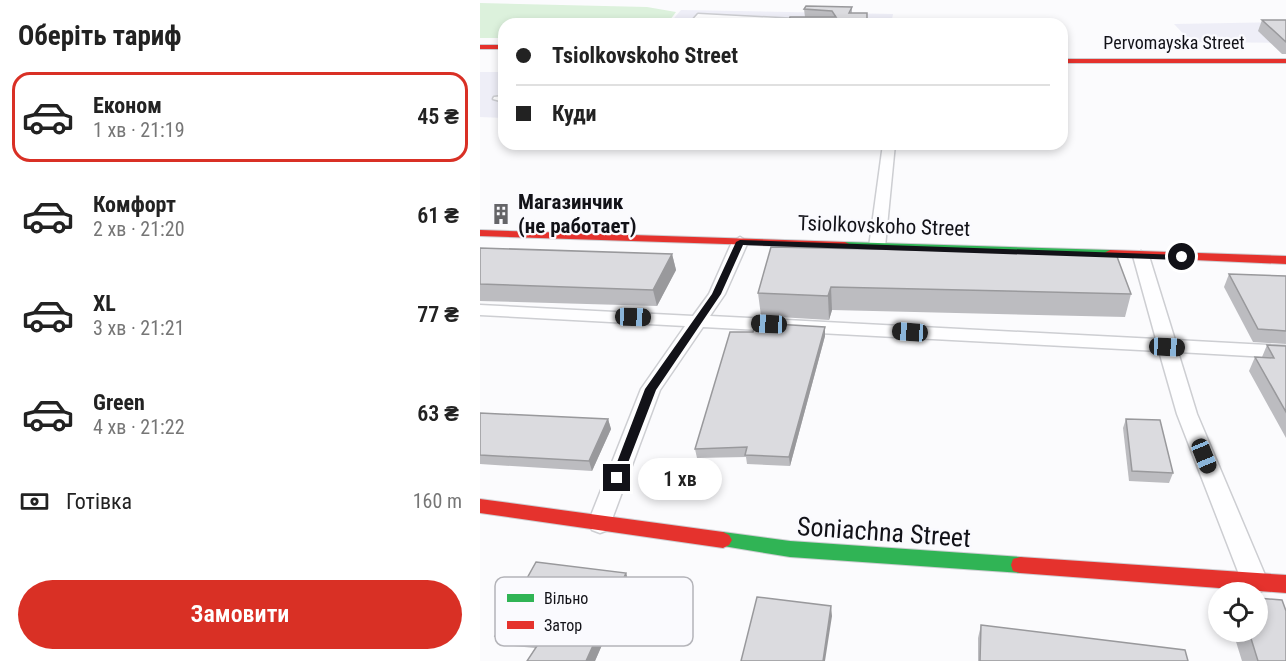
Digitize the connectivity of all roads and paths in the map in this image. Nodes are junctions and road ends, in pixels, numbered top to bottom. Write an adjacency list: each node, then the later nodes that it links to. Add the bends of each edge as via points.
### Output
1 (697, 18): 2 (lane)
2 (717, 18)
3 (480, 47): 4 (street)
4 (498, 47)
5 (1068, 61): 6 (street, Pervomayska Street)
6 (1286, 61)
7 (888, 150): 10 (lane)
8 (480, 233): 9 (street, Tsiolkovskoho Street)
9 (740, 242): 10 (street, Tsiolkovskoho Street); 14 (lane, via 717,294)
10 (877, 247): 11 (street, Tsiolkovskoho Street)
11 (1141, 256): 12 (street, Tsiolkovskoho Street); 15 (lane)
12 (1286, 260)
13 (480, 310): 14 (lane)
14 (699, 320): 15 (lane); 18 (lane, via 651,389)
15 (1167, 347): 16 (lane); 19 (lane, via 1187,414)
16 (1286, 352)
17 (480, 506): 18 (street, Soniachna Street)
18 (600, 523): 19 (street, Soniachna Street, via 790,549)
19 (1255, 582)
20 (1268, 583): 21 (street, Soniachna Street)
21 (1286, 584)

